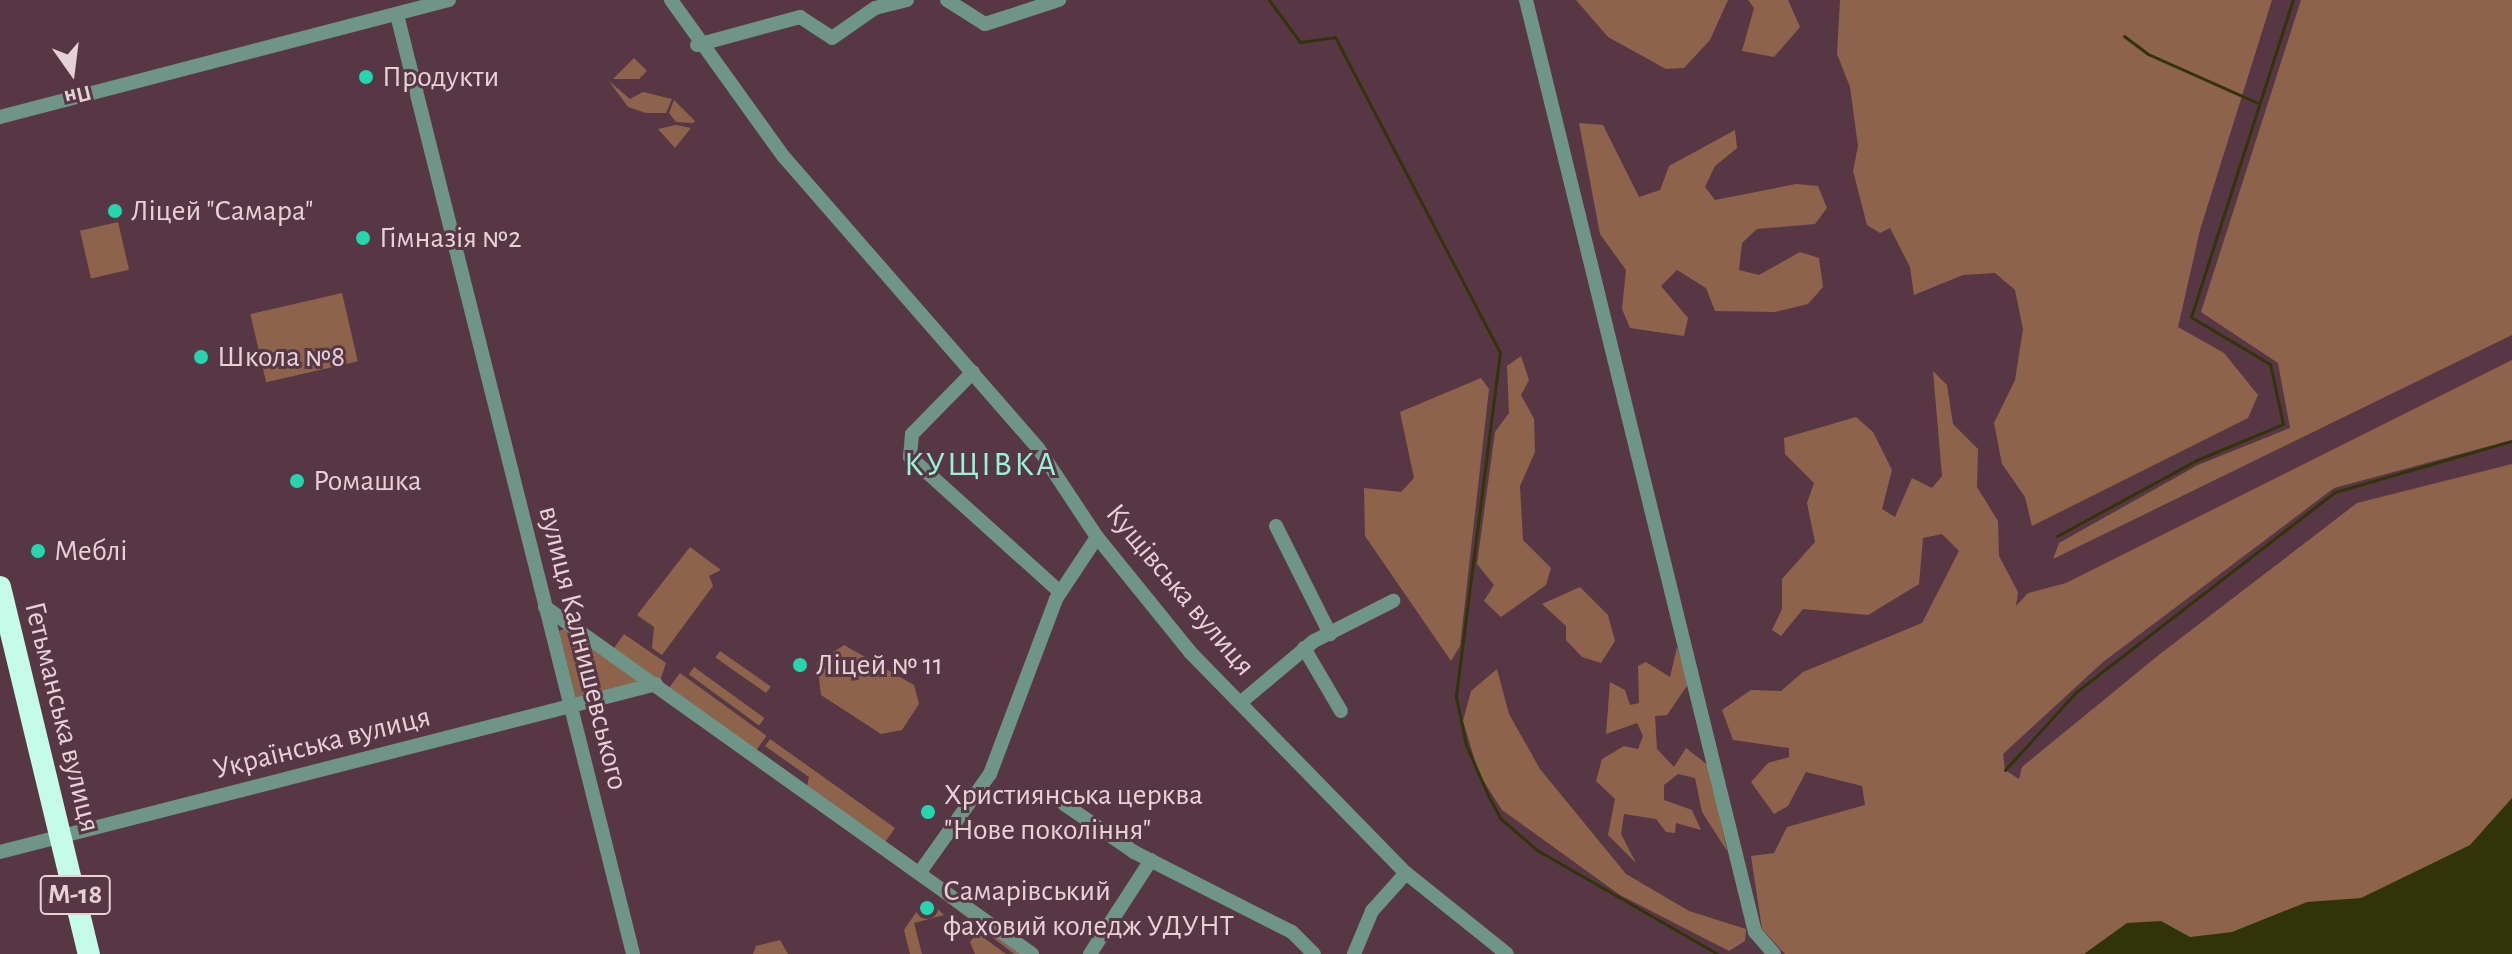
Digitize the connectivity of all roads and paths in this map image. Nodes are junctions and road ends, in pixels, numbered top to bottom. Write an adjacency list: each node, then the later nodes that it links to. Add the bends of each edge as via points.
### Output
1 (449, 0): 8 (street)
2 (671, 0): 9 (street, Кущівська вулиця)
3 (907, 0): 7 (street)
4 (947, 0): 5 (street, via 985,24)
5 (1059, 0)
6 (1526, 0): 37 (street, via 1755,932)
7 (873, 4): 9 (street, via 832,38 800,17)
8 (397, 15): 10 (street); 17 (street, вулиця Калнишевського)
9 (697, 45): 11 (street, Кущівська вулиця, via 784,157)
10 (0, 117)
11 (973, 372): 13 (street, Кущівська вулиця, via 1038,448); 15 (street, via 912,434 910,457)
12 (1276, 526): 18 (street)
13 (1097, 537): 15 (street); 21 (street, Кущівська вулиця)
14 (0, 587): 25 (highway, Гетьманська вулиця / М-18)
15 (1060, 592): 28 (street, via 990,774)
16 (1393, 601): 18 (street)
17 (545, 607): 20 (street); 22 (street, вулиця Калнишевського)
18 (1330, 634): 19 (street)
19 (1304, 648): 21 (street); 23 (street)
20 (656, 684): 22 (street, Українська вулиця); 28 (street)
21 (1240, 703): 29 (street, Кущівська вулиця)
22 (571, 706): 25 (street, Українська вулиця); 31 (street, вулиця Калнишевського)
23 (1341, 711)
24 (1064, 804): 27 (street)
25 (60, 837): 26 (street, Українська вулиця); 30 (highway, Гетьманська вулиця / М-18)
26 (0, 852)
27 (1151, 860): 33 (street); 34 (street, via 1269,919)
28 (920, 872): 32 (street)
29 (1406, 873): 35 (street, via 1372,911); 36 (street, Кущівська вулиця)
30 (89, 954)
31 (633, 954)
32 (1032, 954)
33 (1090, 954)
34 (1314, 954)
35 (1354, 954)
36 (1507, 954)
37 (1774, 954)

